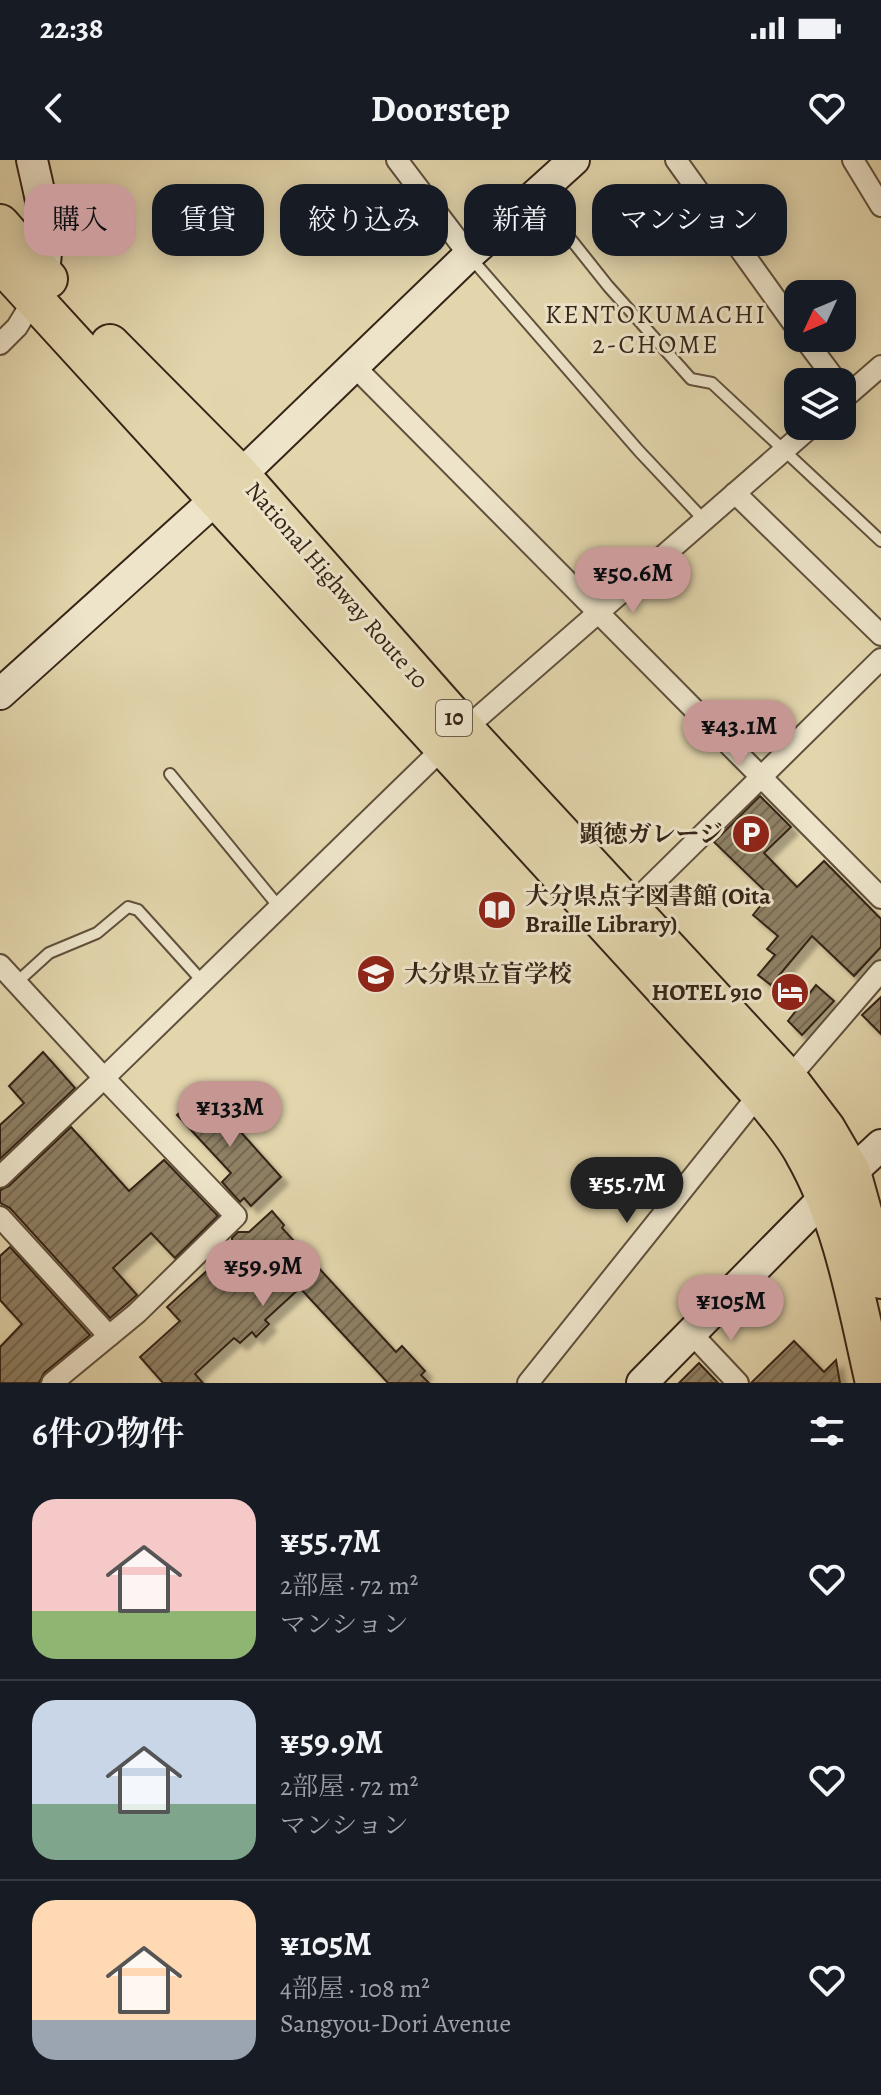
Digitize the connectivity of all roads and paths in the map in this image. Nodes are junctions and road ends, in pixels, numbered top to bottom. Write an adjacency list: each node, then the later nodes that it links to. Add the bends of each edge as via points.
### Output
1 (32, 160): 14 (street, via 48,235)
2 (397, 160): 10 (street)
3 (574, 160): 6 (street)
4 (676, 160): 15 (street)
5 (853, 160): 7 (street)
6 (548, 184)
7 (881, 206)
8 (0, 224): 14 (highway, National Highway Route 10 / 10)
9 (576, 246): 21 (lane, via 691,379 712,383)
10 (464, 248)
11 (468, 256): 17 (street)
12 (470, 256): 24 (lane)
13 (0, 262): 14 (highway, National Highway Route 10 / 10)
14 (39, 286): 16 (street, via 17,327); 22 (highway, National Highway Route 10 / 10)
15 (784, 310)
16 (0, 344)
17 (353, 365): 22 (street); 26 (street)
18 (881, 366): 19 (street)
19 (856, 382)
20 (796, 440): 21 (street)
21 (783, 451): 23 (street); 25 (lane)
22 (229, 487): 29 (street); 30 (highway, National Highway Route 10 / 10)
23 (735, 493): 24 (street); 27 (street)
24 (704, 520): 26 (street)
25 (881, 541)
26 (599, 612): 30 (street); 32 (street)
27 (881, 635)
28 (881, 659): 32 (street)
29 (2, 688)
30 (454, 739): 34 (street); 35 (highway, National Highway Route 10 / 10); 41 (highway, National Highway Route 10 / 10)
31 (170, 774): 34 (lane)
32 (759, 778): 33 (street); 35 (street)
33 (881, 898)
34 (279, 907): 38 (street)
35 (628, 908): 41 (highway, National Highway Route 10 / 10)
36 (0, 965): 39 (street)
37 (881, 971): 41 (street)
38 (203, 982): 39 (lane, via 138,910 128,907 97,933 49,953); 40 (street)
39 (16, 983): 40 (street)
40 (104, 1078): 43 (street); 48 (street, via 236,1216)
41 (774, 1086): 44 (highway, National Highway Route 10 / 10, via 826,1129); 50 (street)
42 (881, 1145): 44 (street)
43 (0, 1177)
44 (838, 1184): 46 (highway, 10); 47 (street); 53 (highway, 10, via 848,1265)
45 (0, 1217): 48 (street)
46 (881, 1279)
47 (691, 1333): 51 (street); 52 (street)
48 (109, 1336): 49 (street)
49 (52, 1383)
50 (528, 1383)
51 (642, 1383)
52 (738, 1383)
53 (875, 1383)

